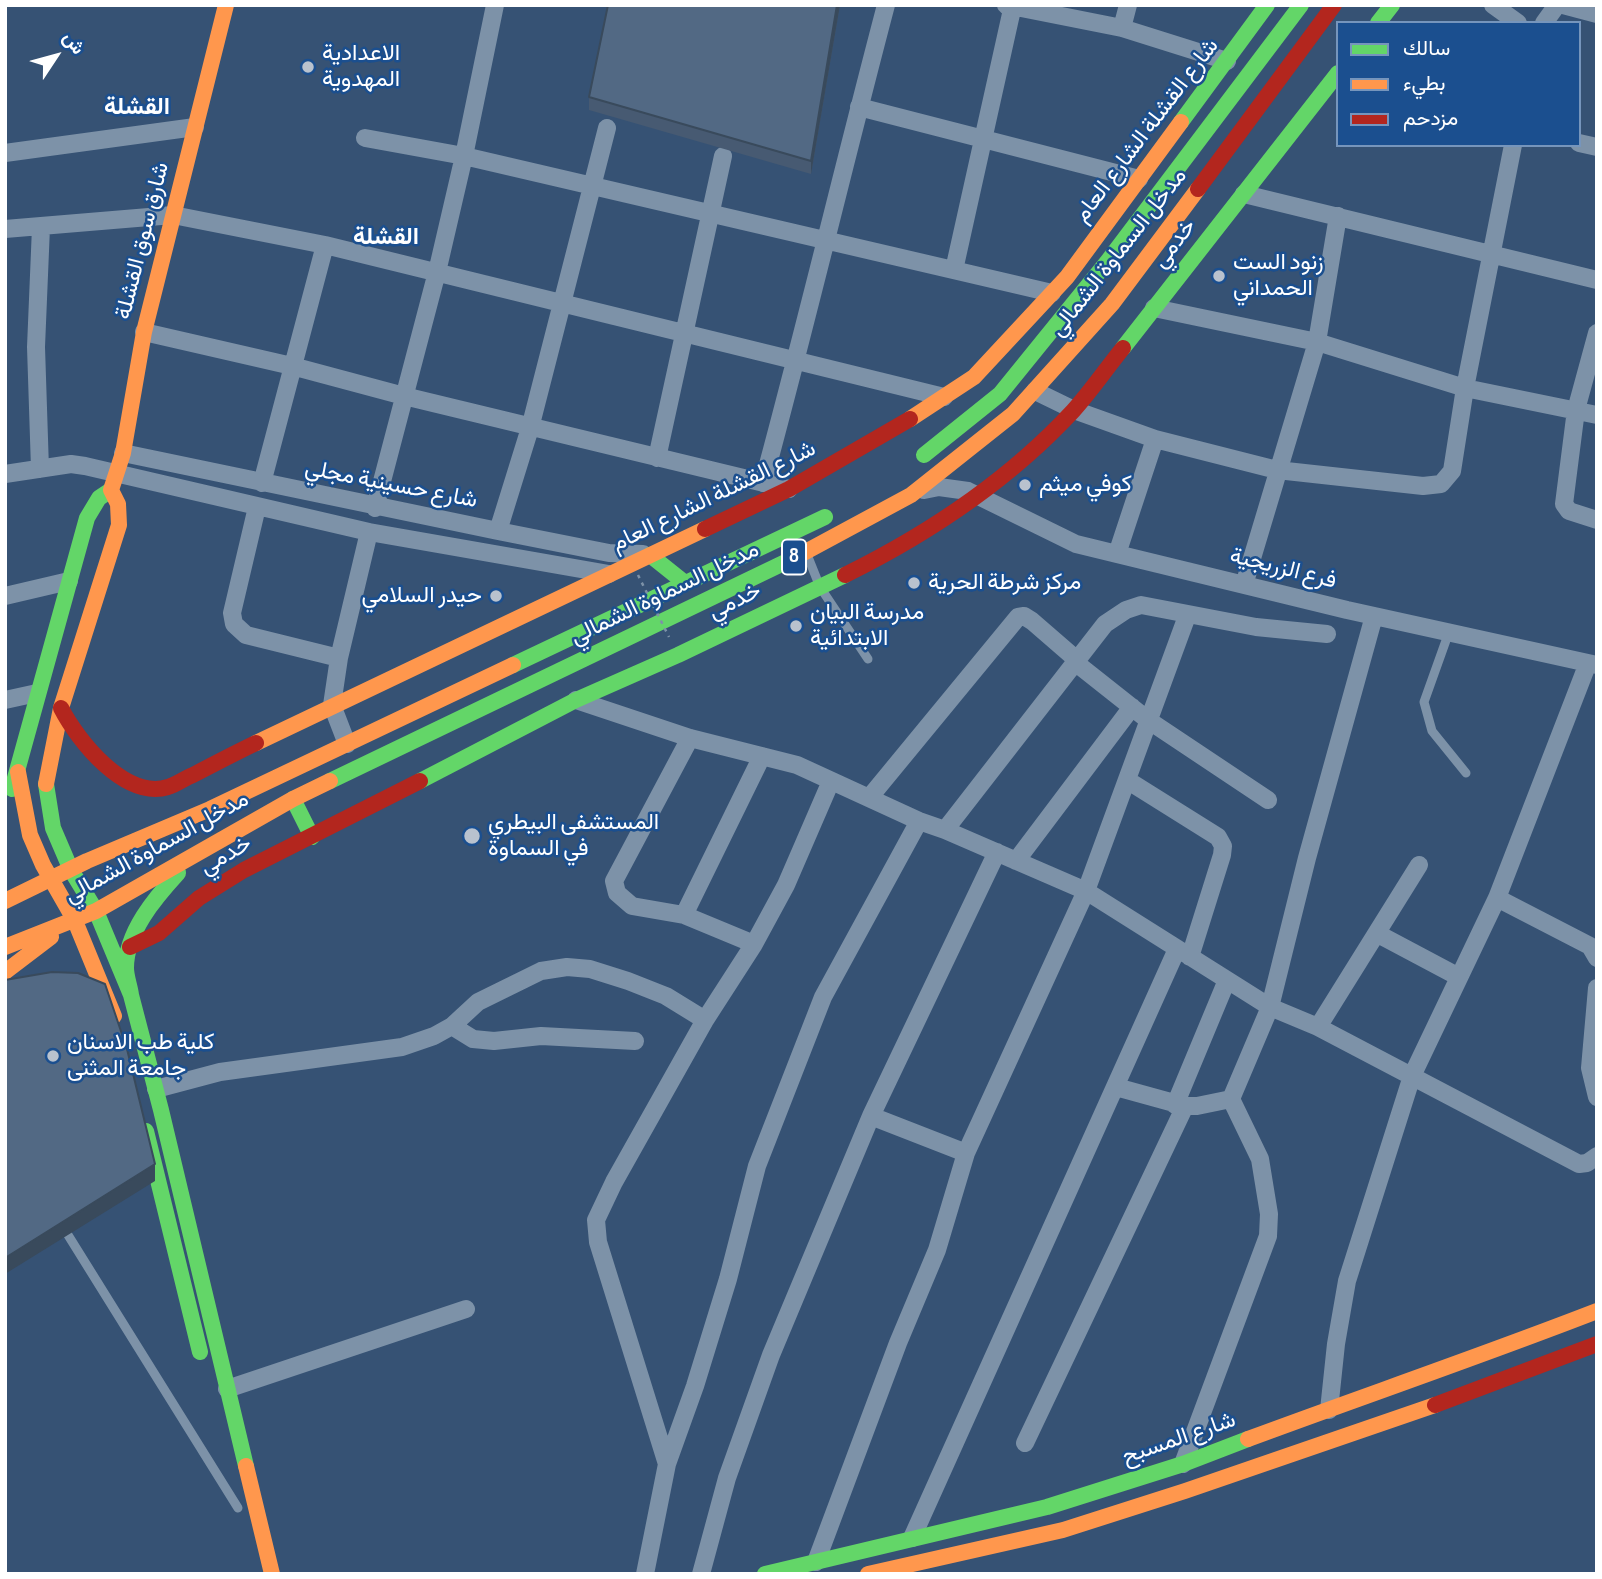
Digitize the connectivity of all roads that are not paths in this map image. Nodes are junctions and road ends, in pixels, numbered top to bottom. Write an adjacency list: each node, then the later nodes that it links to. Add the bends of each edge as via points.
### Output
1 (226, 5): 21 (main road, شارق سوق القشلة)
2 (495, 5): 27 (street)
3 (886, 5): 20 (street)
4 (1128, 5): 17 (street)
5 (1267, 5): 18 (main road, شارع القشلة الشارع العام)
6 (1301, 5): 64 (main road, مدخل السماوة الشمالي, via 1107,262 1000,394)
7 (1334, 5): 53 (main road, مدخل السماوة الشمالي / 8, via 1112,304)
8 (1392, 5): 14 (main road)
9 (1493, 5): 15 (street)
10 (1558, 5): 16 (street)
11 (1563, 5): 13 (street)
12 (1011, 6): 17 (street); 24 (street)
13 (1597, 14)
14 (1380, 21)
15 (1515, 21)
16 (1546, 21)
17 (1122, 28): 18 (street)
18 (1227, 61): 29 (main road, شارع القشلة الشارع العام)
19 (1336, 76): 31 (main road, خدمي)
20 (859, 107): 24 (street); 37 (street)
21 (195, 127): 26 (street); 33 (main road, شارق سوق القشلة)
22 (607, 128): 30 (street)
23 (365, 138): 27 (street)
24 (983, 138): 29 (street); 40 (street)
25 (1513, 147): 39 (street)
26 (5, 153)
27 (464, 156): 30 (street); 41 (street)
28 (723, 156): 32 (street)
29 (1139, 179): 43 (main road, شارع القشلة الشارع العام)
30 (593, 185): 32 (street); 44 (street)
31 (1244, 194): 34 (street); 45 (main road, خدمي)
32 (712, 213): 37 (street); 48 (street)
33 (173, 215): 35 (street); 38 (street); 46 (main road, شارق سوق القشلة)
34 (1338, 216): 39 (street); 49 (street)
35 (41, 227): 36 (street); 65 (street, via 36,346)
36 (5, 229)
37 (824, 240): 40 (street); 50 (street)
38 (325, 245): 41 (street); 51 (street)
39 (1492, 254): 42 (street); 52 (street)
40 (954, 270): 43 (street)
41 (437, 272): 44 (street); 54 (street)
42 (1597, 280)
43 (1052, 293): 55 (main road, شارع القشلة الشارع العام, via 974,377)
44 (563, 304): 48 (street); 59 (street)
45 (1154, 309): 49 (street); 56 (main road, خدمي)
46 (144, 331): 51 (street); 61 (main road, شارق سوق القشلة)
47 (1597, 333): 57 (street)
48 (684, 334): 50 (street); 63 (street)
49 (1317, 342): 52 (street); 66 (street)
50 (796, 361): 55 (street); 70 (street)
51 (292, 366): 54 (street); 69 (street)
52 (1465, 388): 57 (street); 66 (street, via 1451,471 1441,484 1423,486)
53 (1035, 391): 56 (street); 62 (main road, مدخل السماوة الشمالي / 8)
54 (404, 396): 59 (street); 75 (street)
55 (944, 397): 71 (main road, شارع القشلة الشارع العام)
56 (1074, 410): 60 (street); 72 (main road, خدمي, via 1020,463)
57 (1576, 410): 58 (street); 77 (street, via 1564,504 1569,511)
58 (1597, 415)
59 (530, 428): 63 (street); 78 (street)
60 (1155, 439): 66 (street); 81 (street)
61 (123, 453): 68 (main road, شارق سوق القشلة); 69 (street, شارع حسينية مجلي)
62 (961, 455): 72 (street, via 959,474); 73 (main road, مدخل السماوة الشمالي / 8)
63 (657, 458): 70 (street)
64 (915, 463)
65 (40, 469): 67 (street); 68 (street, via 71,464)
66 (1277, 470): 86 (street)
67 (5, 474)
68 (114, 481): 74 (street); 84 (main road, via 87,518); 102 (main road, via 119,525)
69 (262, 483): 75 (street, شارع حسينية مجلي)
70 (763, 483): 71 (street)
71 (789, 489): 82 (main road, شارع القشلة الشارع العام)
72 (974, 494): 73 (street, via 939,487); 81 (street, فرع الزريجية, via 1076,544); 87 (main road, خدمي, via 928,530)
73 (911, 495): 80 (main road, مدخل السماوة الشمالي / 8)
74 (257, 507): 79 (street); 93 (street, via 232,613 234,624 246,635)
75 (375, 508): 78 (street, شارع حسينية مجلي)
76 (835, 512): 85 (main road, مدخل السماوة الشمالي / 8)
77 (1597, 520)
78 (498, 531): 82 (street, شارع حسينية مجلي, via 609,553)
79 (369, 532): 83 (street); 93 (street)
80 (806, 552): 87 (lane); 112 (main road, مدخل السماوة الشمالي / 8)
81 (1117, 554): 86 (street, فرع الزريجية)
82 (650, 555): 83 (main road, شارع القشلة الشارع العام); 85 (main road)
83 (610, 574): 100 (main road, شارع القشلة الشارع العام)
84 (69, 581): 88 (street); 97 (main road)
85 (685, 583): 105 (main road, مدخل السماوة الشمالي / 8)
86 (1244, 585): 89 (street, فرع الزريجية)
87 (820, 587): 94 (lane); 99 (main road, خدمي)
88 (5, 596)
89 (1374, 615): 91 (street, فرع الزريجية); 149 (street)
90 (1187, 616): 92 (street); 95 (street, via 1141,606 1126,610 1105,624); 103 (street)
91 (1449, 632): 96 (street, فرع الزريجية); 108 (lane, via 1424,702 1432,731)
92 (1327, 634)
93 (339, 658): 100 (street)
94 (868, 660)
95 (1077, 662): 101 (street); 111 (street, via 1031,621 1018,617); 118 (street)
96 (1592, 664): 130 (street)
97 (37, 693): 98 (street); 107 (main road)
98 (5, 700)
99 (576, 700): 104 (street); 119 (main road, خدمي)
100 (332, 705): 102 (main road, شارع القشلة الشارع العام, via 156,789 133,783 104,762 76,736); 105 (street)
101 (1132, 707): 103 (street); 121 (street)
102 (61, 708): 124 (main road, via 45,780 53,828)
103 (1148, 720): 109 (street); 113 (street)
104 (691, 738): 106 (street); 134 (street, via 614,881 617,893 632,906)
105 (347, 744): 115 (main road, مدخل السماوة الشمالي / 8)
106 (762, 756): 110 (street); 134 (street)
107 (18, 772): 114 (main road); 125 (main road, via 30,835)
108 (1466, 773)
109 (1127, 780): 128 (street); 140 (street, via 1218,837 1223,846)
110 (831, 781): 111 (street); 137 (street, via 786,885)
111 (869, 798): 116 (street)
112 (293, 799): 117 (main road, مدخل السماوة الشمالي / 8); 119 (main road)
113 (1268, 800)
114 (5, 808)
115 (210, 809): 122 (main road); 124 (main road, مدخل السماوة الشمالي / 8)
116 (919, 821): 118 (street); 176 (street, via 824,997 788,1085 757,1166 728,1279)
117 (240, 828): 133 (main road, مدخل السماوة الشمالي / 8); 139 (main road, via 189,861 164,887)
118 (945, 830): 120 (street)
119 (312, 837): 139 (main road, خدمي, via 232,876 159,933)
120 (997, 852): 121 (street); 161 (street)
121 (1016, 861): 128 (street)
122 (124, 863)
123 (1419, 865): 136 (street)
124 (71, 870): 125 (main road, مدخل السماوة الشمالي / 8); 127 (main road); 129 (main road, via 70,888)
125 (52, 879): 129 (main road); 131 (main road, مدخل السماوة الشمالي / 8)
126 (99, 880): 127 (main road)
127 (82, 891): 133 (main road); 135 (main road, via 72,907)
128 (1086, 891): 140 (street); 163 (street)
129 (61, 897): 132 (main road); 135 (main road)
130 (1497, 898): 141 (street, via 1590,946); 143 (street)
131 (5, 901)
132 (46, 904)
133 (96, 911): 135 (main road, مدخل السماوة الشمالي / 8); 147 (main road)
134 (684, 915): 137 (street)
135 (75, 921): 138 (main road, مدخل السماوة الشمالي / 8); 142 (main road); 148 (main road)
136 (1378, 934): 143 (street); 152 (street)
137 (754, 944): 150 (street)
138 (5, 947)
139 (130, 947): 147 (main road, via 126,968)
140 (1184, 953): 144 (street); 156 (street)
141 (1597, 958)
142 (5, 972)
143 (1459, 977): 155 (street)
144 (1227, 980): 149 (street); 160 (street)
145 (86, 988): 148 (main road)
146 (1597, 988): 158 (street, via 1590,1068)
147 (131, 995): 157 (main road)
148 (111, 1006): 153 (main road)
149 (1270, 1007): 152 (street); 159 (street)
150 (705, 1020): 151 (street, via 666,996 628,981 567,967 541,971 478,1002); 176 (street, via 596,1220 598,1242)
151 (452, 1026): 154 (street, via 473,1040 541,1036); 157 (street, via 402,1047 220,1072)
152 (1318, 1027): 155 (street)
153 (118, 1029)
154 (635, 1041)
155 (1412, 1076): 164 (street, via 1578,1164); 172 (street, via 1347,1281)
156 (1116, 1087): 160 (street); 179 (street)
157 (156, 1089): 171 (main road)
158 (1597, 1097)
159 (1231, 1099): 160 (street); 177 (street, via 1260,1159 1268,1236)
160 (1180, 1105): 174 (street)
161 (871, 1116): 163 (street); 183 (street, via 771,1355 727,1478)
162 (144, 1121): 169 (main road)
163 (966, 1153): 180 (street, via 937,1250)
164 (1597, 1156)
165 (56, 1215): 178 (lane)
166 (466, 1309): 171 (street)
167 (1597, 1311): 170 (main road, شارع المسبح, via 1475,1359)
168 (1597, 1344): 173 (main road)
169 (202, 1362)
170 (1406, 1380): 172 (main road, شارع المسبح); 173 (main road)
171 (227, 1389): 181 (main road)
172 (1329, 1410): 177 (main road, شارع المسبح)
173 (1416, 1410): 185 (main road, via 1063,1530)
174 (1025, 1443)
175 (225, 1455): 178 (main road)
176 (667, 1464): 182 (street)
177 (1183, 1464): 179 (main road, شارع المسبح, via 1047,1507)
178 (239, 1515)
179 (912, 1538): 180 (main road, شارع المسبح)
180 (816, 1562): 184 (main road, شارع المسبح)
181 (272, 1574)
182 (645, 1574)
183 (701, 1574)
184 (765, 1574)
185 (868, 1574)

